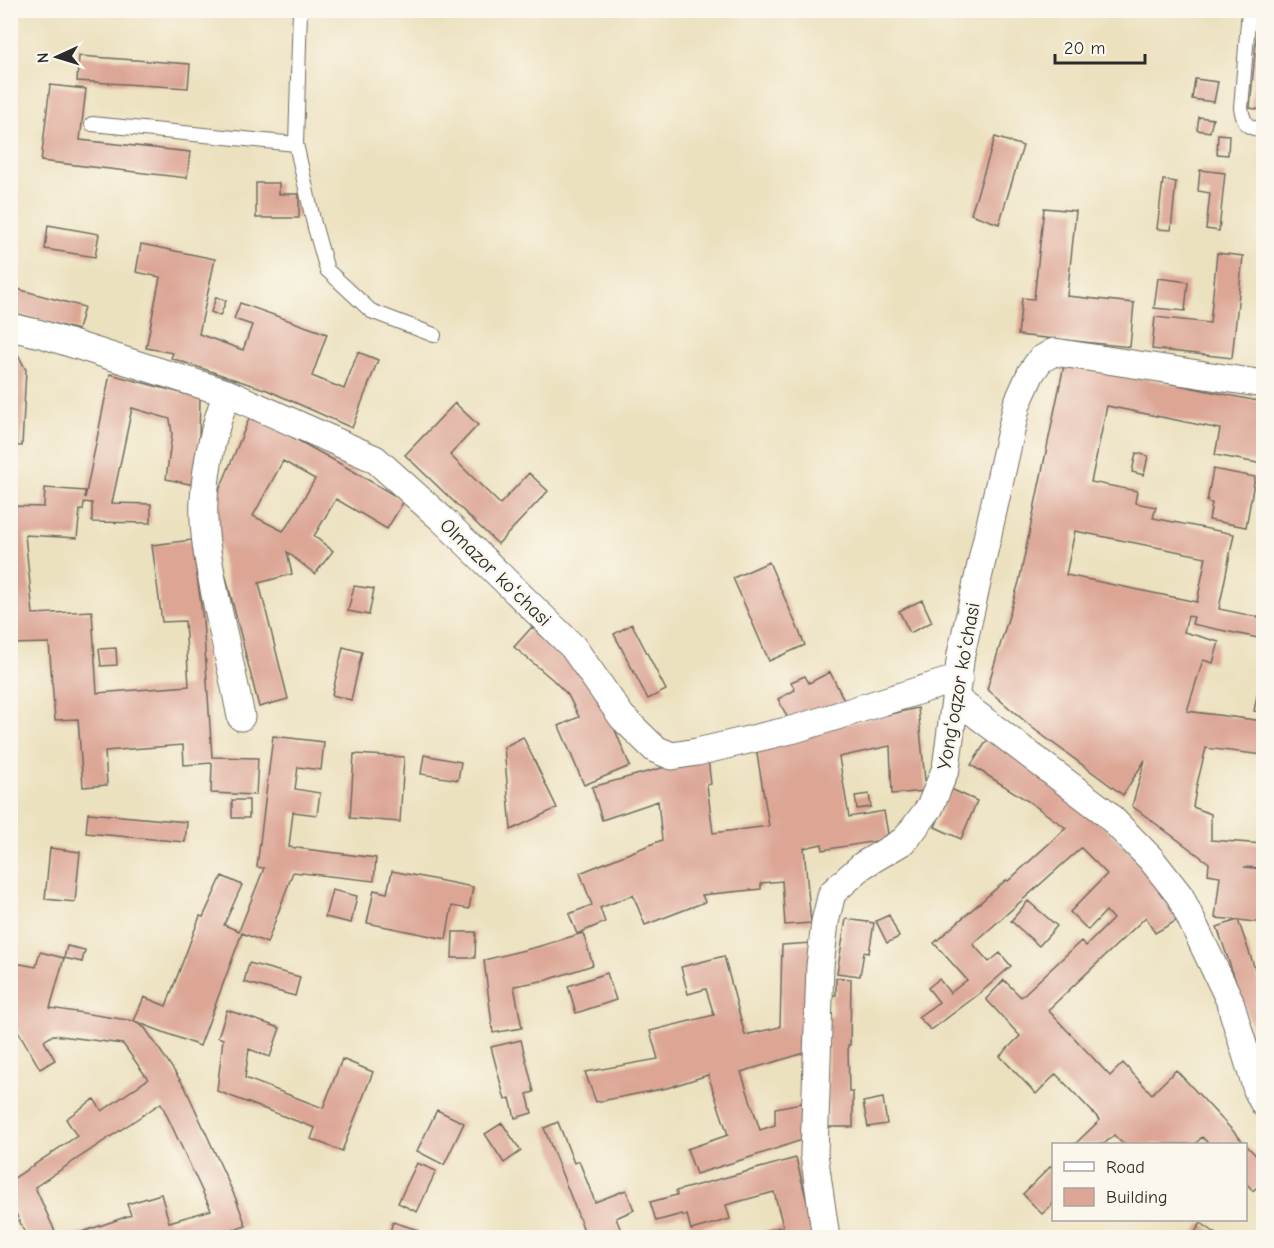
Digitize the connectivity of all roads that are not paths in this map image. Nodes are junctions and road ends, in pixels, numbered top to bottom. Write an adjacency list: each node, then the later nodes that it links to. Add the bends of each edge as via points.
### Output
1 (300, 10): 5 (lane)
2 (1249, 10): 4 (lane, via 1241,108 1246,124)
3 (92, 124): 5 (lane)
4 (1263, 130)
5 (296, 144): 7 (lane, via 327,270 370,311)
6 (10, 327): 9 (street, Olmazor koʻchasi)
7 (434, 335)
8 (1263, 384): 10 (street, Yongʻoqzor koʻchasi, via 1054,352 1040,360 1017,404 961,654)
9 (227, 393): 10 (street, Olmazor koʻchasi, via 375,459 573,647 622,717 656,748 672,756); 11 (street, via 216,421 204,502 212,581)
10 (957, 689): 12 (street, via 1106,812 1180,896 1229,999); 13 (street, Yongʻoqzor koʻchasi, via 946,768 930,807 905,840 864,865 832,893 825,922 814,1154)
11 (241, 717)
12 (1263, 1104)
13 (826, 1238)

